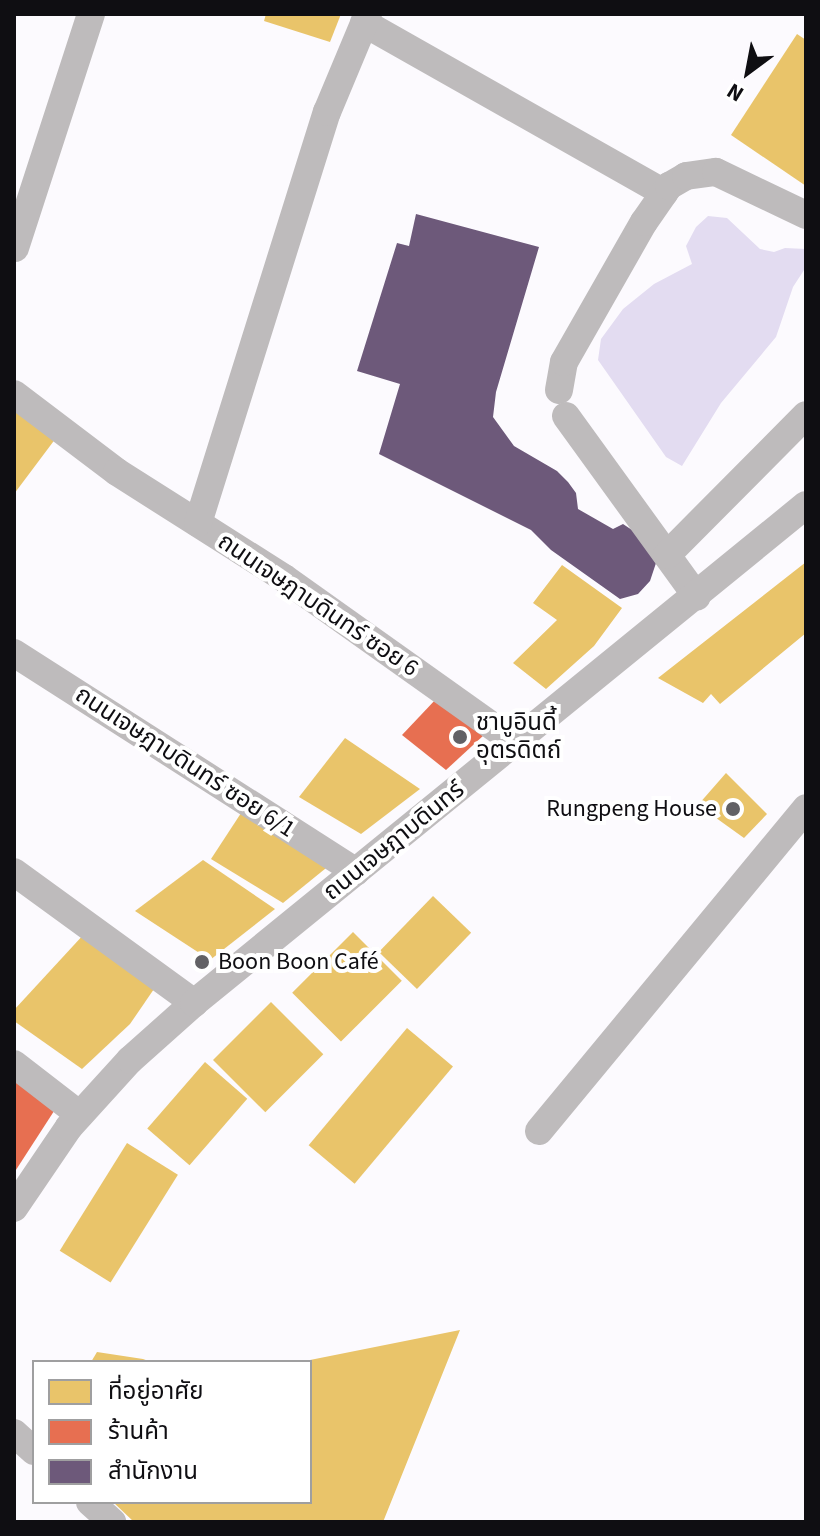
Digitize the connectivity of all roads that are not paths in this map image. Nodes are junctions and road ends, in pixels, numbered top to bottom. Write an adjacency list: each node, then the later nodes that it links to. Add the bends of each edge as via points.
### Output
1 (91, 14): 5 (street)
2 (366, 18): 3 (street); 9 (street, via 327,112)
3 (664, 193): 4 (street, via 686,176 716,172); 10 (street, via 564,362 562,403)
4 (806, 215)
5 (15, 248)
6 (14, 394): 9 (street, ถนนเจษฎาบดินทร์ ซอย 6, via 117,472)
7 (806, 415): 10 (street)
8 (806, 505): 11 (street, ถนนเจษฎาบดินทร์)
9 (198, 523): 13 (street, ถนนเจษฎาบดินทร์ ซอย 6)
10 (667, 555): 11 (street)
11 (697, 597): 13 (street, ถนนเจษฎาบดินทร์)
12 (14, 653): 16 (street, ถนนเจษฎาบดินทร์ ซอย 6/1)
13 (516, 743): 16 (street, ถนนเจษฎาบดินทร์)
14 (806, 808): 20 (street)
15 (14, 872): 17 (street)
16 (356, 872): 17 (street, ถนนเจษฎาบดินทร์)
17 (194, 1003): 19 (street, ถนนเจษฎาบดินทร์, via 130,1060)
18 (14, 1064): 19 (street)
19 (80, 1115): 21 (street, ถนนเจษฎาบดินทร์)
20 (539, 1131)
21 (14, 1208)
22 (14, 1433): 23 (street)
23 (32, 1449)
24 (92, 1504): 25 (street)
25 (112, 1522)

